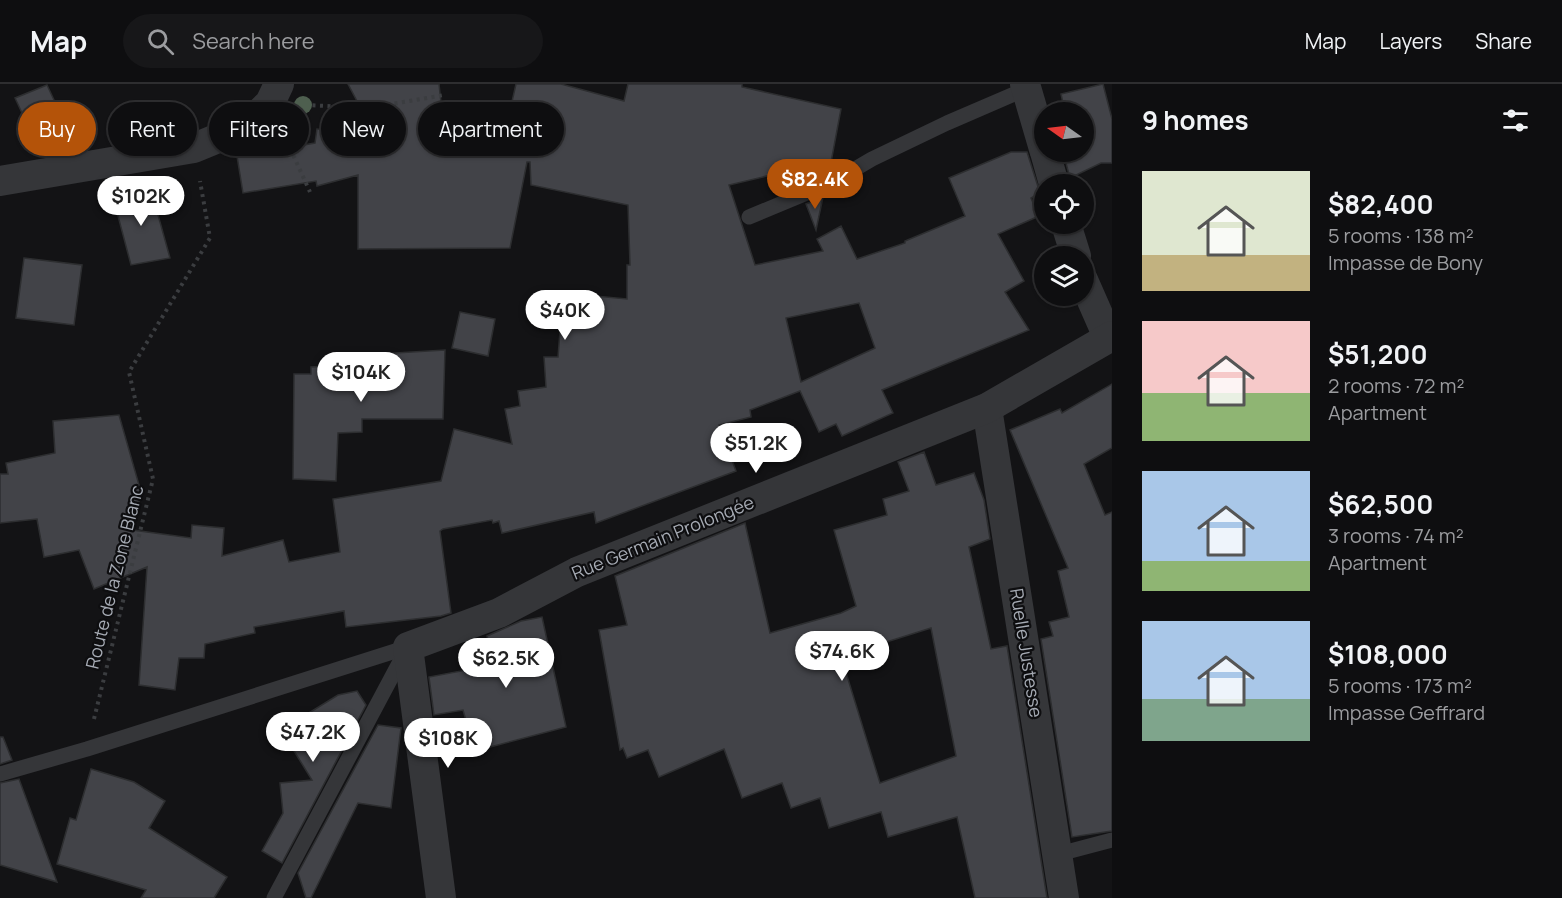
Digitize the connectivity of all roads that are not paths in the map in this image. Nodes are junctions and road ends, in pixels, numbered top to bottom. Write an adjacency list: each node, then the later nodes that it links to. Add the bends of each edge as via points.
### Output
1 (1026, 86): 3 (street); 5 (lane, via 833,182)
2 (274, 93): 4 (street, via 245,127 194,148)
3 (1034, 114)
4 (0, 181)
5 (749, 217)
6 (1094, 303): 7 (street)
7 (1110, 336): 8 (street, Rue Germain Prolongée)
8 (987, 408): 9 (street, Rue Germain Prolongée, via 577,572 499,614); 12 (street, Ruelle Justesse)
9 (408, 647): 10 (lane); 13 (lane); 14 (street)
10 (0, 774)
11 (1112, 840): 12 (lane)
12 (1059, 854): 15 (street, Ruelle Justesse)
13 (274, 898)
14 (441, 898)
15 (1064, 898)

